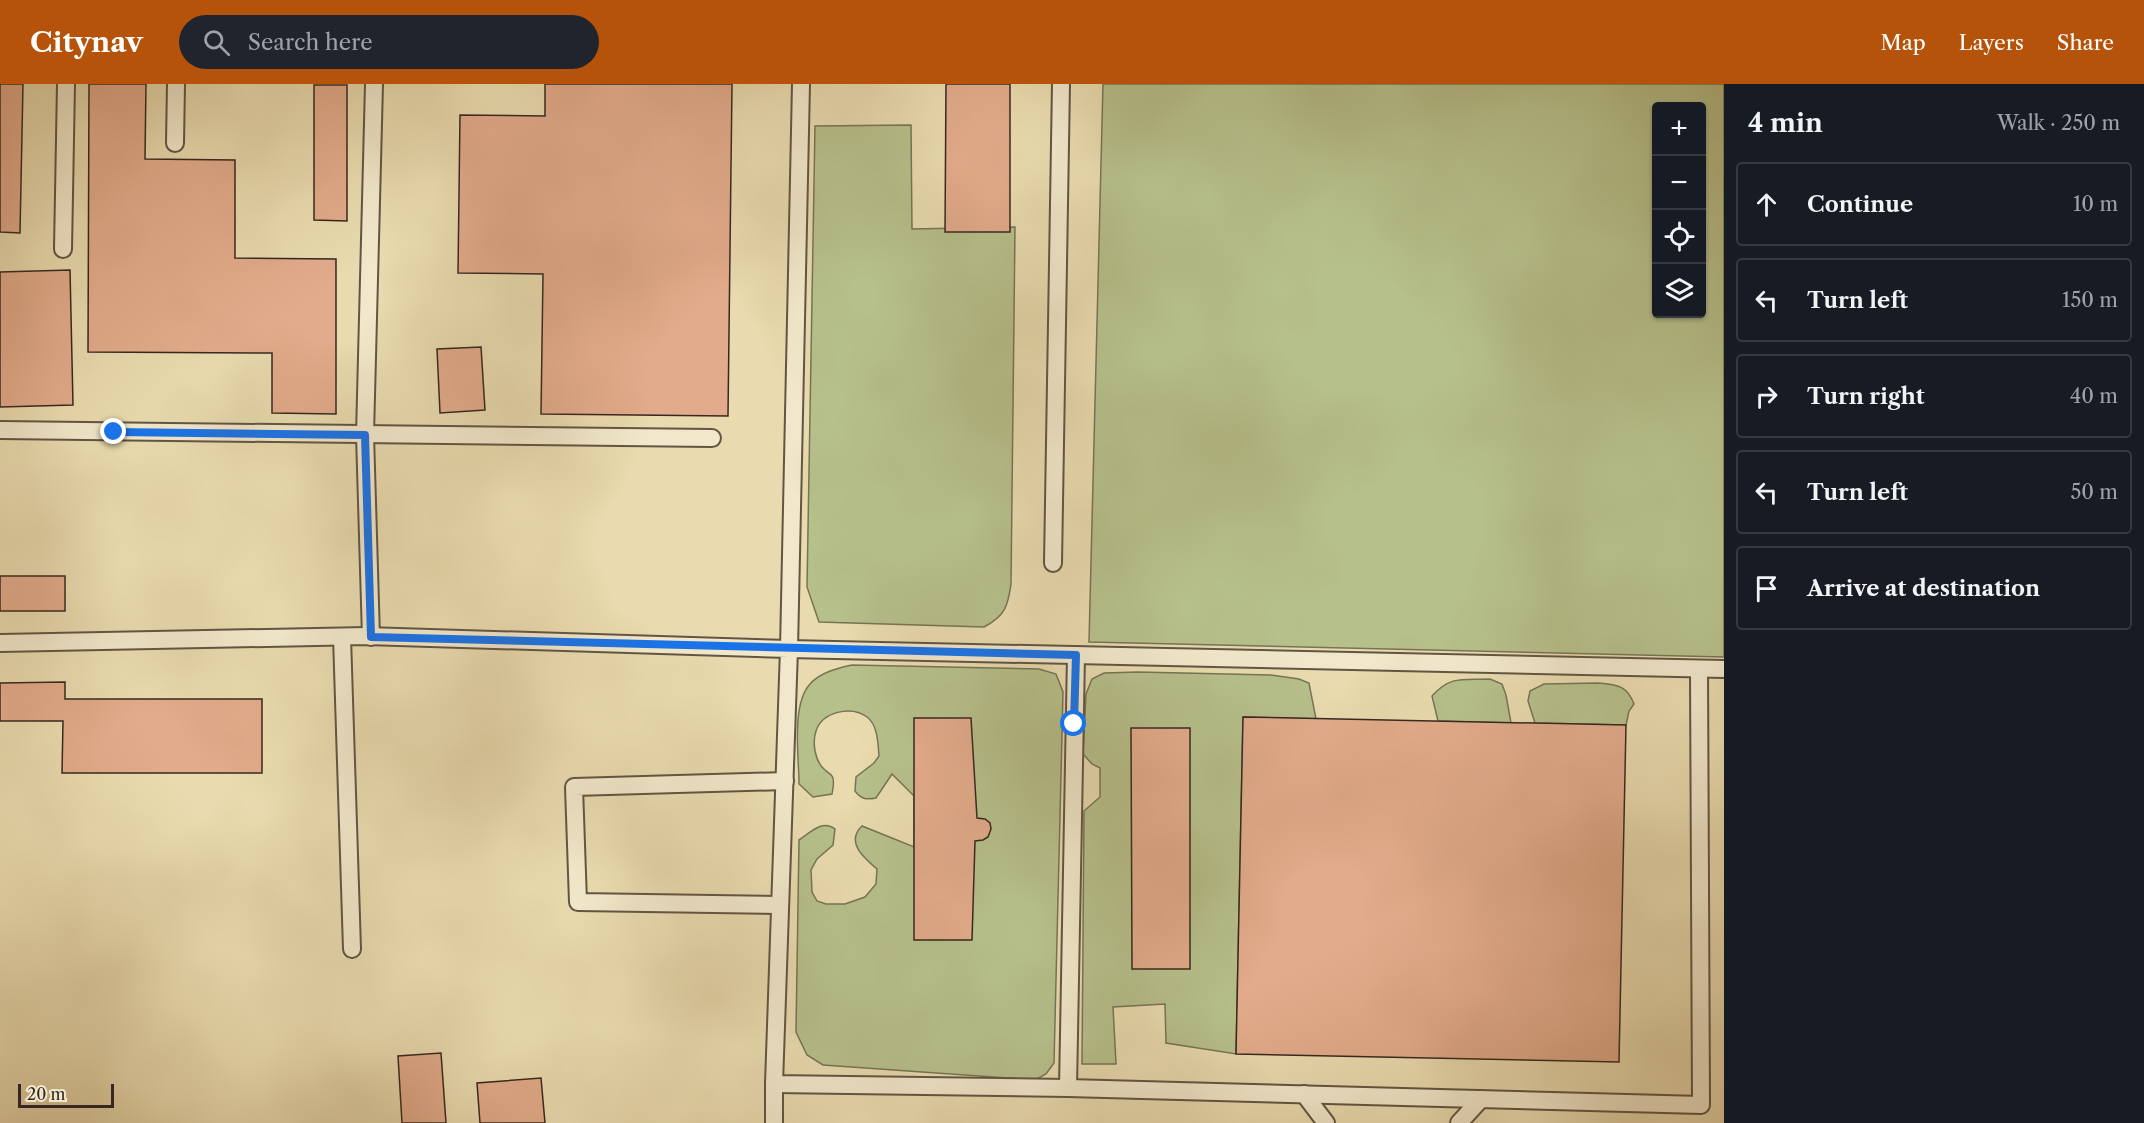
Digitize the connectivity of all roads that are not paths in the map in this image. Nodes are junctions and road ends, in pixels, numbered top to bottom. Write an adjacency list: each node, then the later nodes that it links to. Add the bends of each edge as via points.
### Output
1 (66, 84): 7 (lane)
2 (176, 84): 6 (lane)
3 (374, 84): 9 (lane)
4 (801, 84): 15 (lane)
5 (1061, 84): 11 (lane)
6 (175, 143)
7 (63, 249)
8 (0, 430): 9 (lane)
9 (365, 435): 10 (lane); 13 (lane)
10 (712, 438)
11 (1053, 563)
12 (342, 637): 13 (lane); 14 (lane); 21 (lane)
13 (371, 637): 15 (lane)
14 (0, 643)
15 (789, 649): 16 (lane); 19 (lane)
16 (1076, 655): 17 (lane); 23 (lane)
17 (1699, 669): 18 (lane); 25 (lane, via 1701,1105)
18 (1724, 669)
19 (785, 781): 20 (lane); 20 (lane, via 574,786 578,902)
20 (780, 905): 22 (lane)
21 (352, 949)
22 (774, 1084): 23 (lane); 26 (lane)
23 (1068, 1088): 24 (lane)
24 (1304, 1094): 25 (lane); 27 (lane)
25 (1481, 1099): 28 (lane)
26 (774, 1123)
27 (1326, 1123)
28 (1459, 1123)

